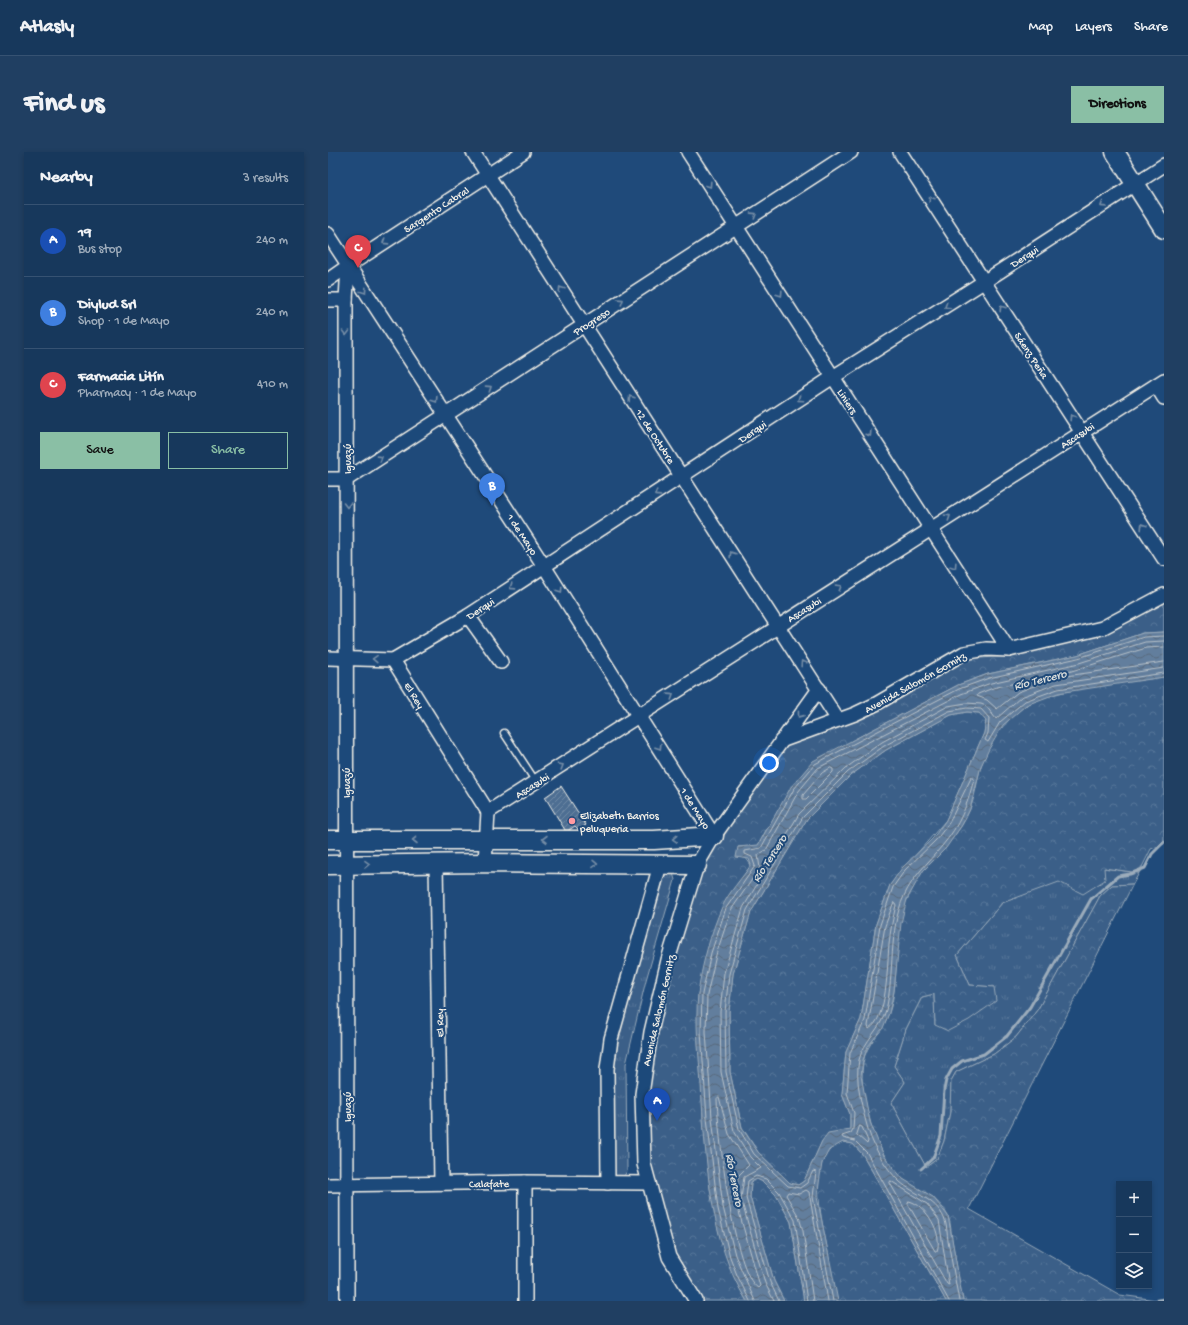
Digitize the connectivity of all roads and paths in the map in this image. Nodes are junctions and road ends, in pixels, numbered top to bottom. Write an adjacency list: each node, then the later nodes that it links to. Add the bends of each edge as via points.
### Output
1 (473, 152): 8 (street, 12 de Octubre)
2 (523, 152): 8 (street, Sargento Cabral)
3 (688, 152): 10 (street, Liniers, one-way to 10)
4 (851, 152): 10 (street, Progreso, one-way to 4)
5 (900, 152): 15 (street, Sáenz Peña, one-way to 5)
6 (1115, 152): 9 (main road)
7 (1164, 165): 9 (street, Derqui)
8 (488, 175): 13 (street, Sargento Cabral, one-way to 13); 18 (street, 12 de Octubre, one-way to 8)
9 (1136, 184): 11 (main road); 15 (street, Derqui, one-way to 15)
10 (737, 227): 18 (street, Progreso, one-way to 10); 19 (street, Liniers, one-way to 19)
11 (1164, 228)
12 (328, 234): 13 (street, 1 de Mayo)
13 (348, 266): 14 (street, Sargento Cabral); 17 (street, Iguazú); 22 (street, 1 de Mayo, one-way to 22)
14 (328, 280)
15 (985, 281): 19 (street, Derqui, one-way to 19); 23 (street, Sáenz Peña, one-way to 15)
16 (328, 300): 17 (street)
17 (346, 300): 26 (street, Iguazú, one-way to 26)
18 (584, 325): 22 (street, Progreso, one-way to 18); 24 (street, 12 de Octubre, one-way to 18)
19 (833, 377): 24 (street, Derqui, one-way to 24); 27 (street, Liniers, one-way to 27)
20 (1160, 383): 21 (street); 23 (street, Ascasubi)
21 (1164, 398)
22 (445, 416): 26 (street, Progreso, one-way to 22); 29 (street, 1 de Mayo)
23 (1081, 432): 27 (street, Ascasubi, one-way to 23); 28 (street, Sáenz Peña, one-way to 23)
24 (682, 477): 29 (street, Derqui, one-way to 29); 32 (street, 12 de Octubre, one-way to 24)
25 (328, 479): 26 (street)
26 (347, 479): 35 (street, Iguazú, one-way to 35)
27 (930, 529): 32 (street, Ascasubi, one-way to 27); 33 (street, Liniers, one-way to 33)
28 (1164, 559)
29 (544, 566): 31 (street, Derqui, one-way to 31); 39 (street, 1 de Mayo, one-way to 39)
30 (1164, 595): 33 (street, Avenida Salomón Gornitz, via 1102,628)
31 (468, 616): 36 (street, Derqui); 37 (street)
32 (778, 625): 38 (street, 12 de Octubre, one-way to 32); 39 (street, Ascasubi, one-way to 32)
33 (1009, 650): 40 (street, Avenida Salomón Gornitz, via 986,649 964,653 876,704)
34 (328, 658): 35 (street)
35 (347, 658): 36 (street, one-way to 35); 48 (street, Iguazú)
36 (393, 660): 44 (street, El Rey)
37 (501, 662)
38 (819, 689): 40 (street, 12 de Octubre); 42 (street, Avenida Salomón Gornitz, one-way to 42)
39 (640, 716): 43 (street, Ascasubi, one-way to 39); 45 (street, 1 de Mayo, one-way to 45)
40 (838, 720): 42 (street, Avenida Salomón Gornitz)
41 (504, 733): 43 (lane)
42 (781, 741): 45 (street, Avenida Salomón Gornitz)
43 (536, 782): 44 (street, Ascasubi)
44 (488, 812): 46 (street)
45 (714, 836): 46 (main road, one-way to 46, via 654,840); 53 (street, Avenida Salomón Gornitz)
46 (485, 839): 48 (main road, one-way to 48); 50 (street)
47 (328, 840): 48 (main road)
48 (346, 840): 51 (street, Iguazú)
49 (436, 863): 50 (main road); 51 (main road, one-way to 49); 55 (street, El Rey)
50 (485, 863): 52 (main road, one-way to 52)
51 (337, 865): 59 (street, Iguazú)
52 (660, 865): 53 (main road); 56 (street, via 611,1039 607,1069)
53 (697, 865): 57 (street, Avenida Salomón Gornitz, via 668,960 644,1069 643,1151)
54 (525, 1182): 55 (street, Calafate); 56 (street, Calafate); 61 (street)
55 (441, 1183): 59 (street, Calafate)
56 (608, 1183): 57 (street, Calafate)
57 (649, 1183): 62 (street, Avenida Salomón Gornitz, via 669,1257)
58 (328, 1185): 59 (street, Calafate)
59 (347, 1185): 60 (street, Iguazú)
60 (347, 1301)
61 (525, 1301)
62 (696, 1301)

